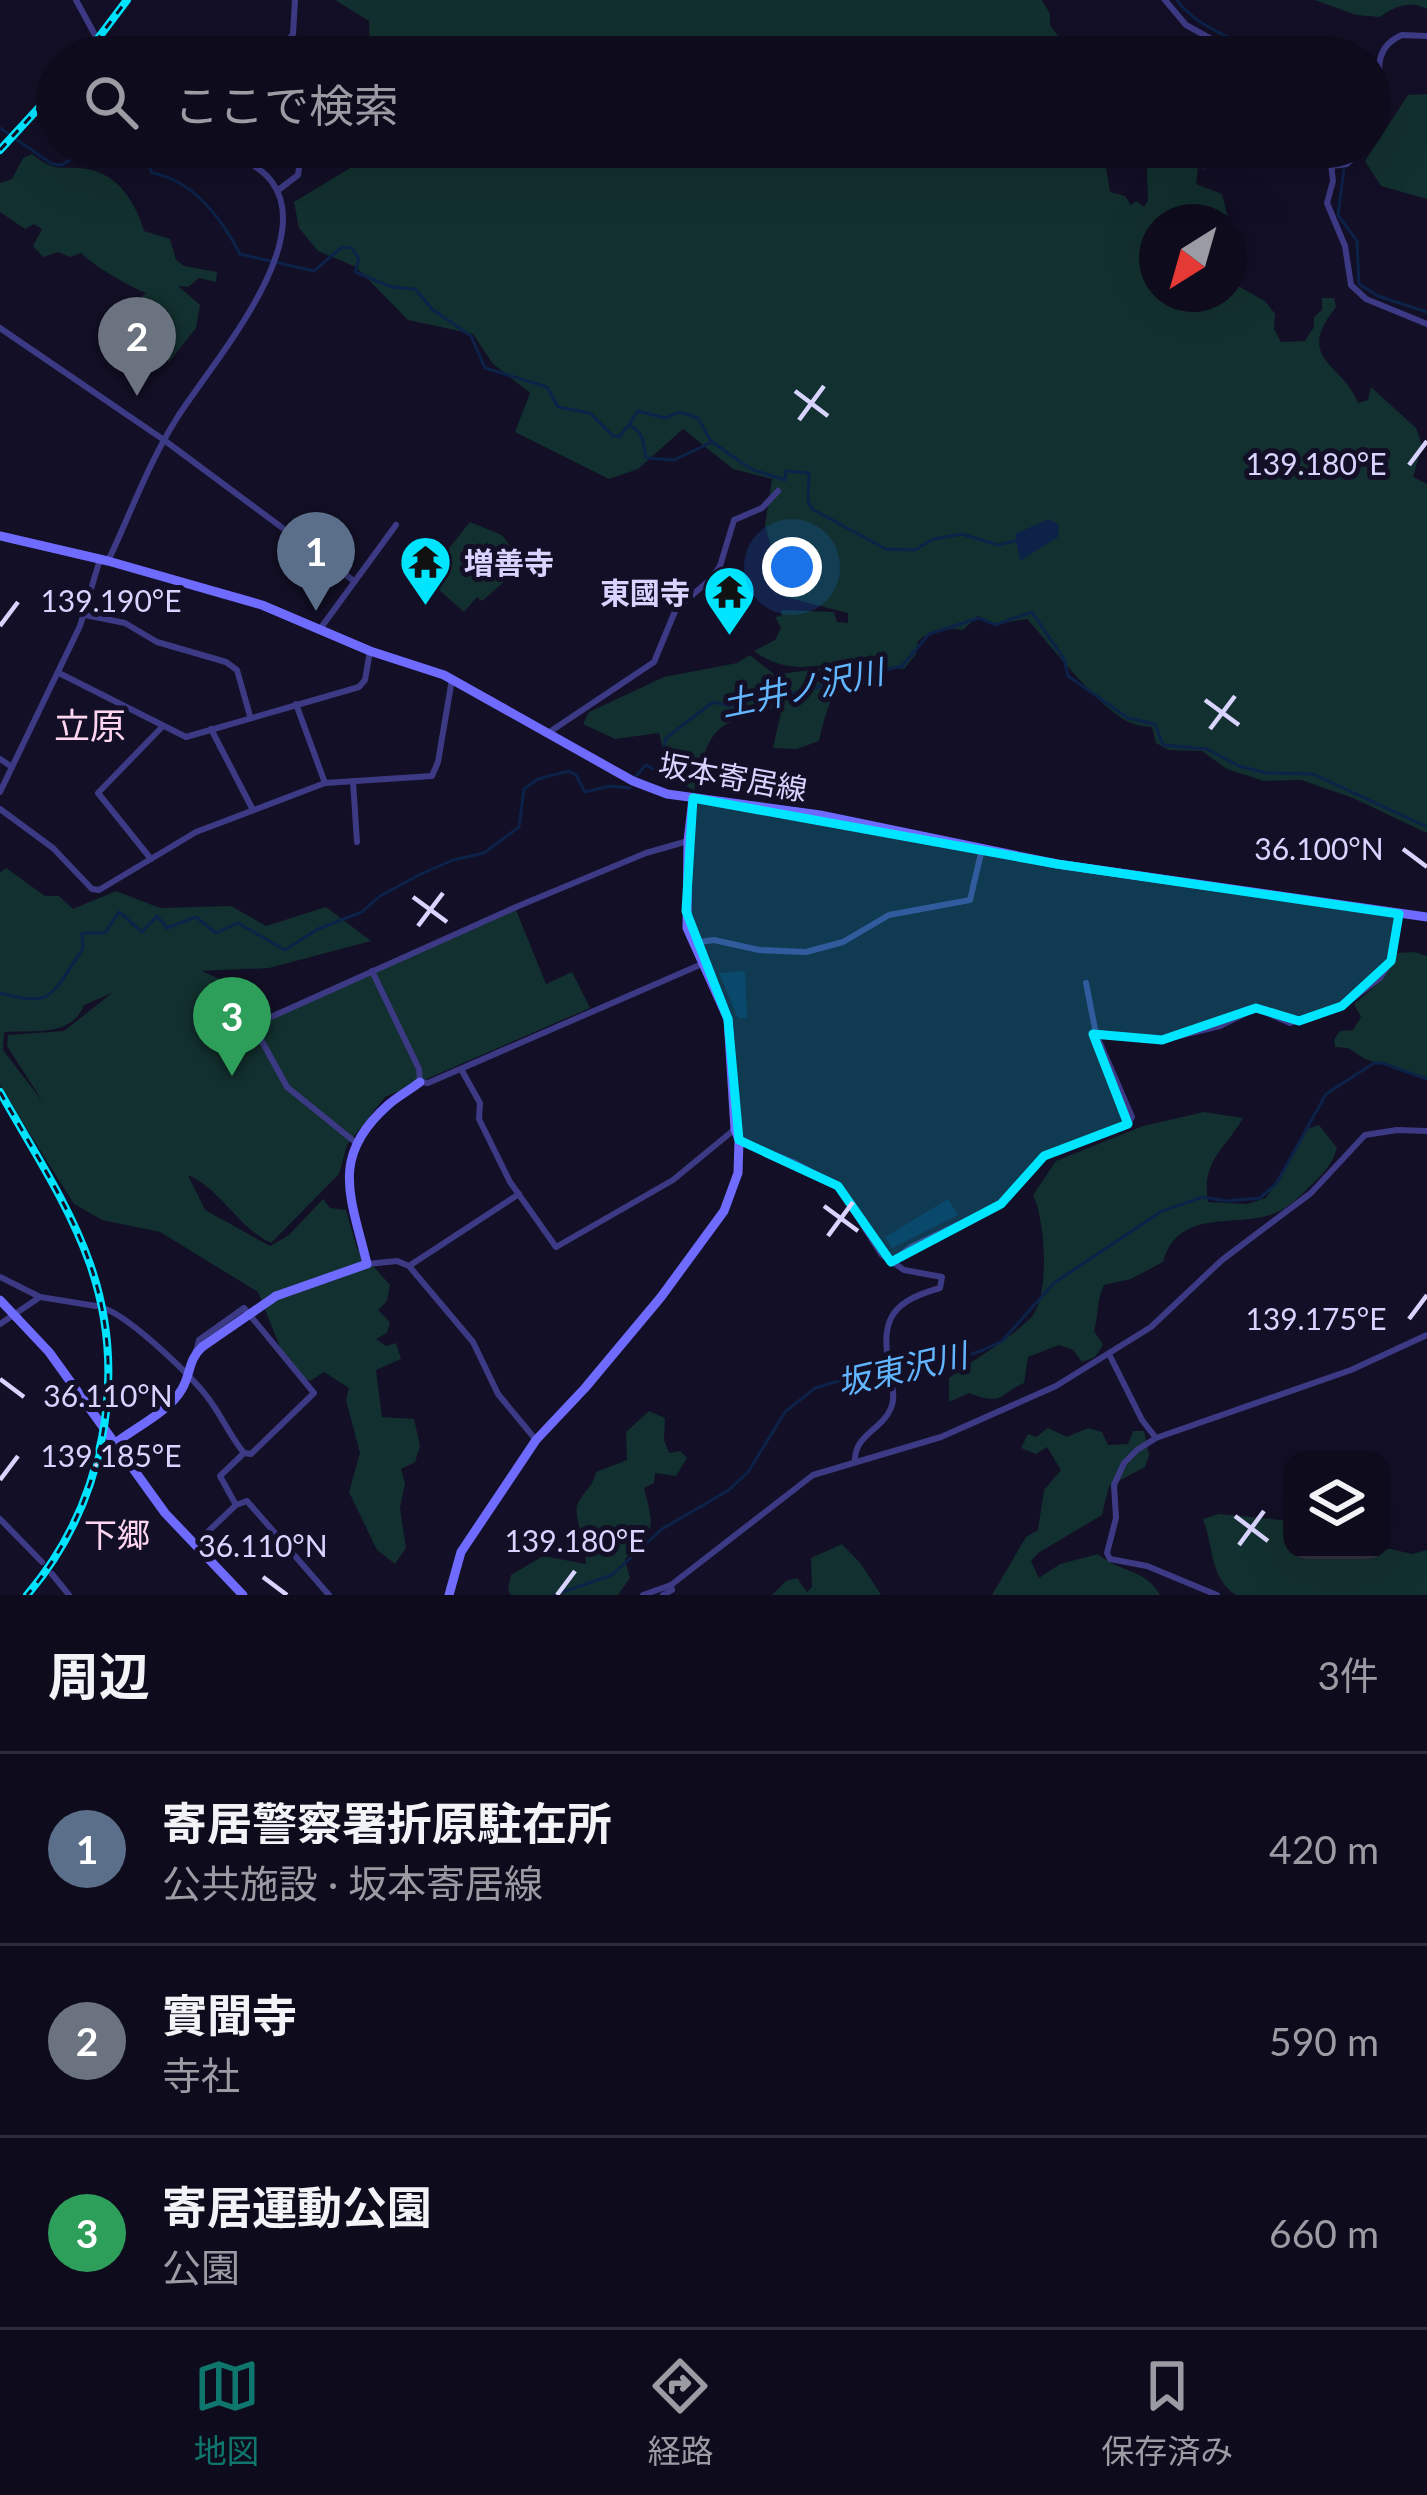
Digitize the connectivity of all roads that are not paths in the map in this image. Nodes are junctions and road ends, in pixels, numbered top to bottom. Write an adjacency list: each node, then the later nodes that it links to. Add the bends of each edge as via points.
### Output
1 (76, 0): 4 (street)
2 (295, 0): 5 (street)
3 (1165, 0): 6 (street)
4 (96, 36)
5 (291, 36)
6 (1206, 36)
7 (1427, 36): 8 (street, via 1402,34)
8 (1391, 43)
9 (255, 168): 12 (street)
10 (299, 168): 12 (street)
11 (1335, 168): 13 (street, via 1328,212 1346,246 1351,286)
12 (277, 191): 15 (street, via 280,239 257,301)
13 (1427, 324)
14 (0, 328): 15 (street)
15 (164, 440): 19 (street); 20 (street)
16 (778, 491): 30 (street, via 734,520 720,566 676,609 654,662)
17 (396, 524): 20 (street)
18 (0, 536): 19 (street, 坂本寄居線)
19 (104, 560): 21 (street); 22 (street, 坂本寄居線)
20 (354, 581): 22 (street)
21 (85, 615): 24 (street); 27 (street, via 226,662 237,670)
22 (320, 628): 23 (street, 坂本寄居線)
23 (370, 651): 25 (street, 坂本寄居線); 26 (street, via 359,687)
24 (58, 673): 28 (street); 32 (street)
25 (452, 679): 30 (street, 坂本寄居線); 33 (street, via 434,774)
26 (296, 704): 27 (street); 34 (street)
27 (250, 718): 29 (street)
28 (164, 725): 29 (street, via 186,736); 42 (street, via 98,793)
29 (211, 729): 38 (street)
30 (548, 733): 36 (street, 坂本寄居線, via 649,788)
31 (0, 759): 32 (street)
32 (12, 767): 35 (street)
33 (353, 781): 34 (street); 40 (street)
34 (325, 783): 38 (street)
35 (0, 792)
36 (693, 799): 39 (street); 41 (street, 坂本寄居線)
37 (0, 809): 42 (street, via 92,889)
38 (253, 810): 42 (street)
39 (688, 841): 45 (street); 47 (street)
40 (357, 842)
41 (982, 849): 43 (street, 坂本寄居線); 45 (street, via 970,900 889,915 830,947 784,952)
42 (151, 859)
43 (1399, 914): 44 (street, 坂本寄居線); 49 (street, via 1380,978 1325,1014 1290,1023 1256,1008 1162,1040)
44 (1427, 917)
45 (692, 943): 46 (street)
46 (701, 964): 50 (street); 53 (street, via 728,1019)
47 (372, 970): 51 (street); 54 (street, via 253,1025 287,1087)
48 (1086, 983): 49 (street)
49 (1096, 1034): 56 (street, via 1132,1117 1128,1124 1044,1156 1001,1204)
50 (461, 1069): 51 (street); 55 (street)
51 (420, 1082): 54 (street)
52 (1427, 1131): 68 (street, via 1365,1136 1305,1199)
53 (737, 1134): 55 (street, via 556,1247); 56 (street, via 838,1186); 71 (street, via 738,1173 724,1211)
54 (355, 1142): 57 (street, via 347,1175)
55 (520, 1194): 58 (street)
56 (891, 1262): 74 (street, via 944,1282 903,1301 888,1322 894,1396)
57 (368, 1264): 58 (street); 67 (street, bridge, via 275,1296)
58 (409, 1266): 71 (street, via 473,1342 498,1394)
59 (0, 1277): 60 (street)
60 (40, 1297): 62 (street); 64 (street)
61 (0, 1300): 64 (street)
62 (96, 1306)
63 (106, 1309): 69 (street)
64 (14, 1313): 65 (street); 72 (street)
65 (0, 1324)
66 (1427, 1335): 70 (street)
67 (199, 1350): 69 (street); 73 (street, via 200,1340 244,1308 314,1393)
68 (1108, 1354): 70 (street); 74 (street, via 1001,1413)
69 (187, 1377): 72 (street, via 175,1398); 73 (street)
70 (1156, 1438): 87 (street, via 1119,1471 1106,1553)
71 (536, 1440): 84 (street, via 461,1552)
72 (114, 1444): 77 (street)
73 (244, 1453): 75 (street, via 220,1476)
74 (855, 1461): 80 (street, via 813,1475)
75 (236, 1505): 77 (street); 83 (street, via 247,1501)
76 (0, 1519): 78 (street)
77 (195, 1544): 82 (street)
78 (42, 1562)
79 (52, 1574): 81 (street)
80 (671, 1585): 85 (street); 86 (street)
81 (68, 1595)
82 (243, 1595)
83 (328, 1595)
84 (449, 1595)
85 (643, 1595)
86 (663, 1595)
87 (1217, 1595)

